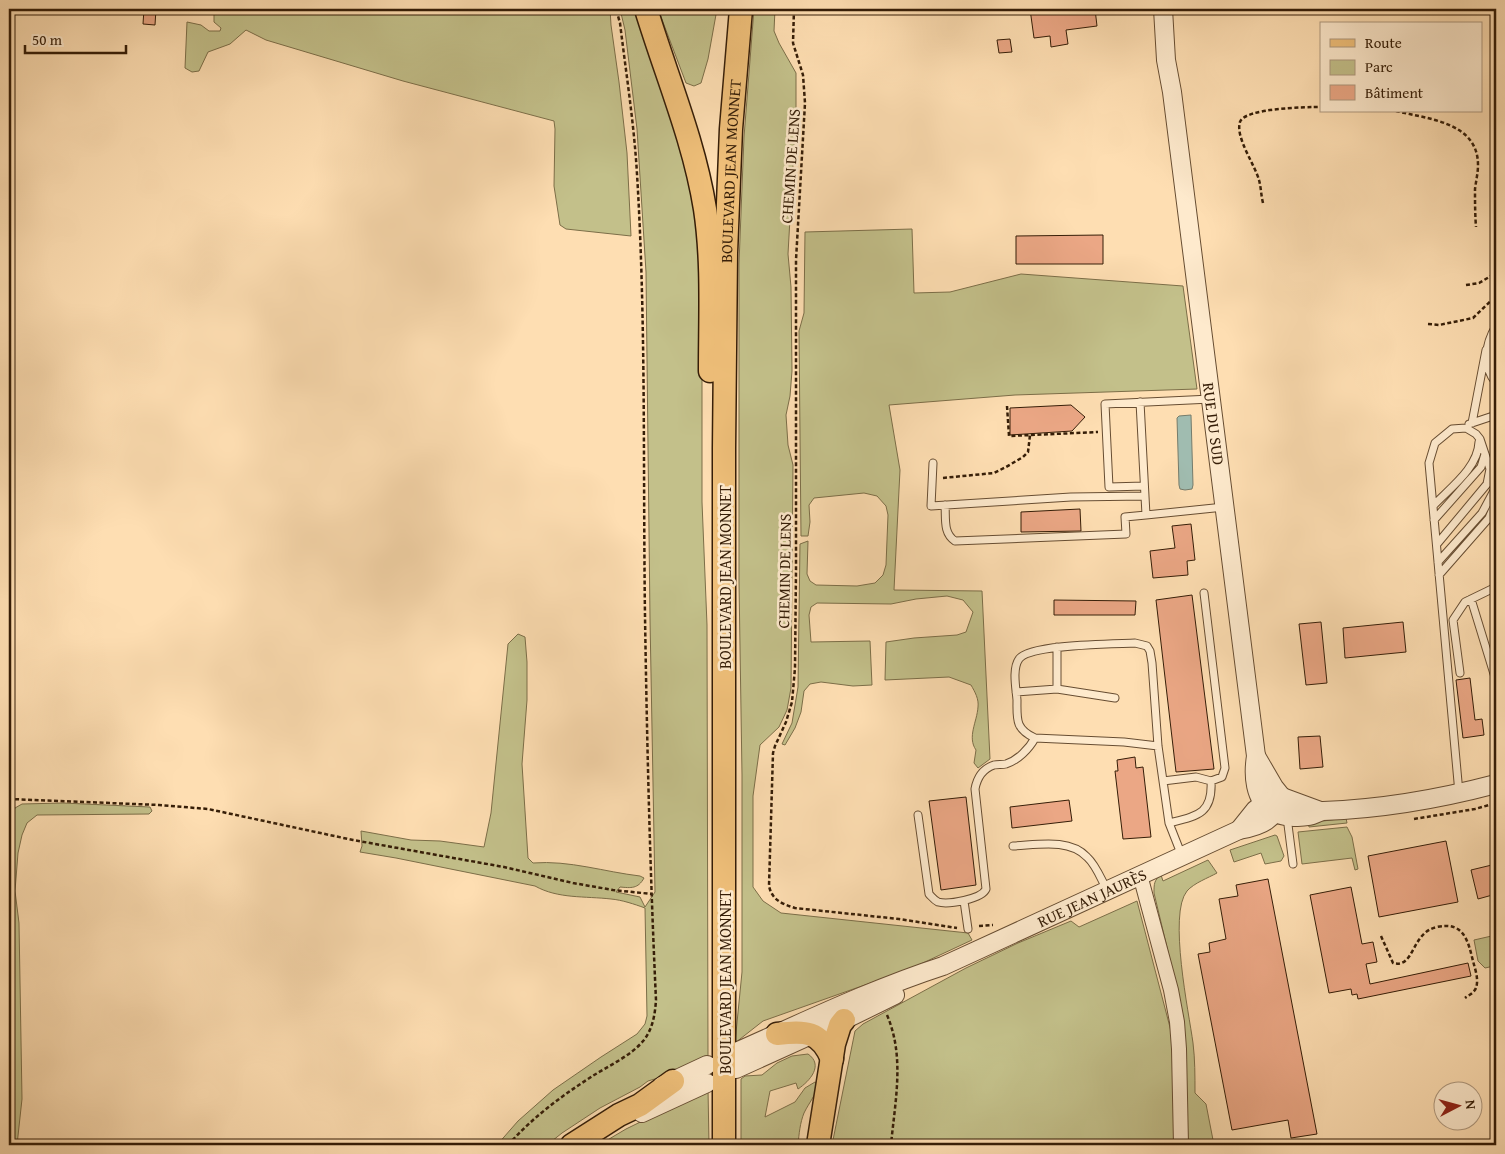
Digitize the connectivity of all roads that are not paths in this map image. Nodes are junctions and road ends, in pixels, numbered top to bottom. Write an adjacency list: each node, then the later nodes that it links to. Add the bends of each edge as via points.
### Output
1 (646, 9): 34 (main road, via 692,156 707,226 710,504)
2 (732, 9): 34 (main road, BOULEVARD JEAN MONNET, via 719,189)
3 (741, 9): 68 (main road, BOULEVARD JEAN MONNET, via 731,129 726,253)
4 (1163, 9): 6 (street, RUE DU SUD, via 1166,60)
5 (1172, 9): 6 (street, RUE DU SUD)
6 (1172, 92): 10 (street, RUE DU SUD)
7 (1496, 326): 8 (lane)
8 (1486, 350): 9 (lane, via 1487,365); 13 (lane)
9 (1496, 383)
10 (1212, 399): 11 (lane); 24 (street, RUE DU SUD)
11 (1140, 402): 19 (lane); 19 (lane, via 1105,404 1109,487)
12 (1496, 415): 13 (lane)
13 (1472, 423): 14 (lane)
14 (1452, 429): 15 (lane, via 1466,428); 25 (lane, via 1435,443 1429,463)
15 (1480, 439): 16 (lane); 25 (lane, via 1479,452 1468,469)
16 (1485, 454): 18 (lane); 27 (lane, via 1482,467)
17 (933, 463): 23 (lane, via 931,506)
18 (1490, 468): 20 (lane); 28 (lane, via 1487,484)
19 (1144, 486): 21 (lane)
20 (1496, 487): 29 (lane, via 1482,513)
21 (1145, 496): 23 (lane); 26 (lane)
22 (1496, 502): 30 (lane, via 1489,518)
23 (945, 506): 26 (lane, via 946,529 955,541 1126,534 1126,516)
24 (1225, 506): 26 (lane); 43 (street, RUE DU SUD)
25 (1433, 506): 27 (lane)
26 (1146, 515)
27 (1434, 520): 28 (lane)
28 (1437, 544): 29 (lane)
29 (1438, 562): 30 (lane)
30 (1439, 575): 47 (lane)
31 (1496, 587): 33 (lane)
32 (1204, 593): 45 (lane, via 1225,768 1222,777)
33 (1471, 599): 36 (lane, via 1465,602 1453,620); 37 (lane)
34 (715, 604): 67 (main road, BOULEVARD JEAN MONNET)
35 (1057, 647): 38 (lane); 39 (lane, via 1020,657 1016,666); 42 (lane, via 1135,643 1147,646 1152,663)
36 (1460, 673)
37 (1496, 674)
38 (1057, 689): 39 (lane); 40 (lane)
39 (1016, 692): 41 (lane, via 1020,727)
40 (1115, 698)
41 (1034, 738): 42 (lane); 56 (lane, via 1025,752 1006,764 994,765 976,781 986,889 980,896)
42 (1158, 746): 44 (lane)
43 (1256, 756): 48 (street, RUE DU SUD, via 1255,764); 48 (street, RUE DU SUD, via 1274,787)
44 (1162, 781): 45 (lane, via 1196,777); 50 (lane)
45 (1211, 781): 50 (lane, via 1209,804 1192,817)
46 (1496, 784): 47 (street, RUE JEAN JAURÈS)
47 (1460, 794): 48 (street, RUE JEAN JAURÈS, via 1374,808 1320,812 1304,817)
48 (1270, 805): 52 (street, RUE JEAN JAURÈS, via 1255,826); 53 (lane)
49 (918, 815): 56 (lane, via 929,894 943,903)
50 (1168, 823): 52 (lane)
51 (1013, 846): 55 (lane, via 1064,844 1076,848 1088,857)
52 (1182, 856): 54 (street, RUE JEAN JAURÈS)
53 (1293, 864)
54 (1140, 875): 55 (street, RUE JEAN JAURÈS); 70 (street, via 1177,1022)
55 (1107, 890): 58 (street, RUE JEAN JAURÈS)
56 (964, 900): 57 (lane)
57 (968, 929)
58 (943, 966): 59 (street, RUE JEAN JAURÈS); 60 (street, RUE JEAN JAURÈS)
59 (844, 1020): 61 (street, RUE JEAN JAURÈS); 62 (main road)
60 (777, 1034): 61 (main road); 61 (street, RUE JEAN JAURÈS, via 736,1060)
61 (812, 1034): 62 (main road, via 822,1040)
62 (832, 1059): 69 (main road)
63 (673, 1081): 64 (street, via 598,1120); 65 (main road, via 640,1105); 66 (street, via 707,1074)
64 (560, 1145)
65 (572, 1145)
66 (585, 1145)
67 (716, 1145)
68 (724, 1145)
69 (818, 1145)
70 (1181, 1145)

